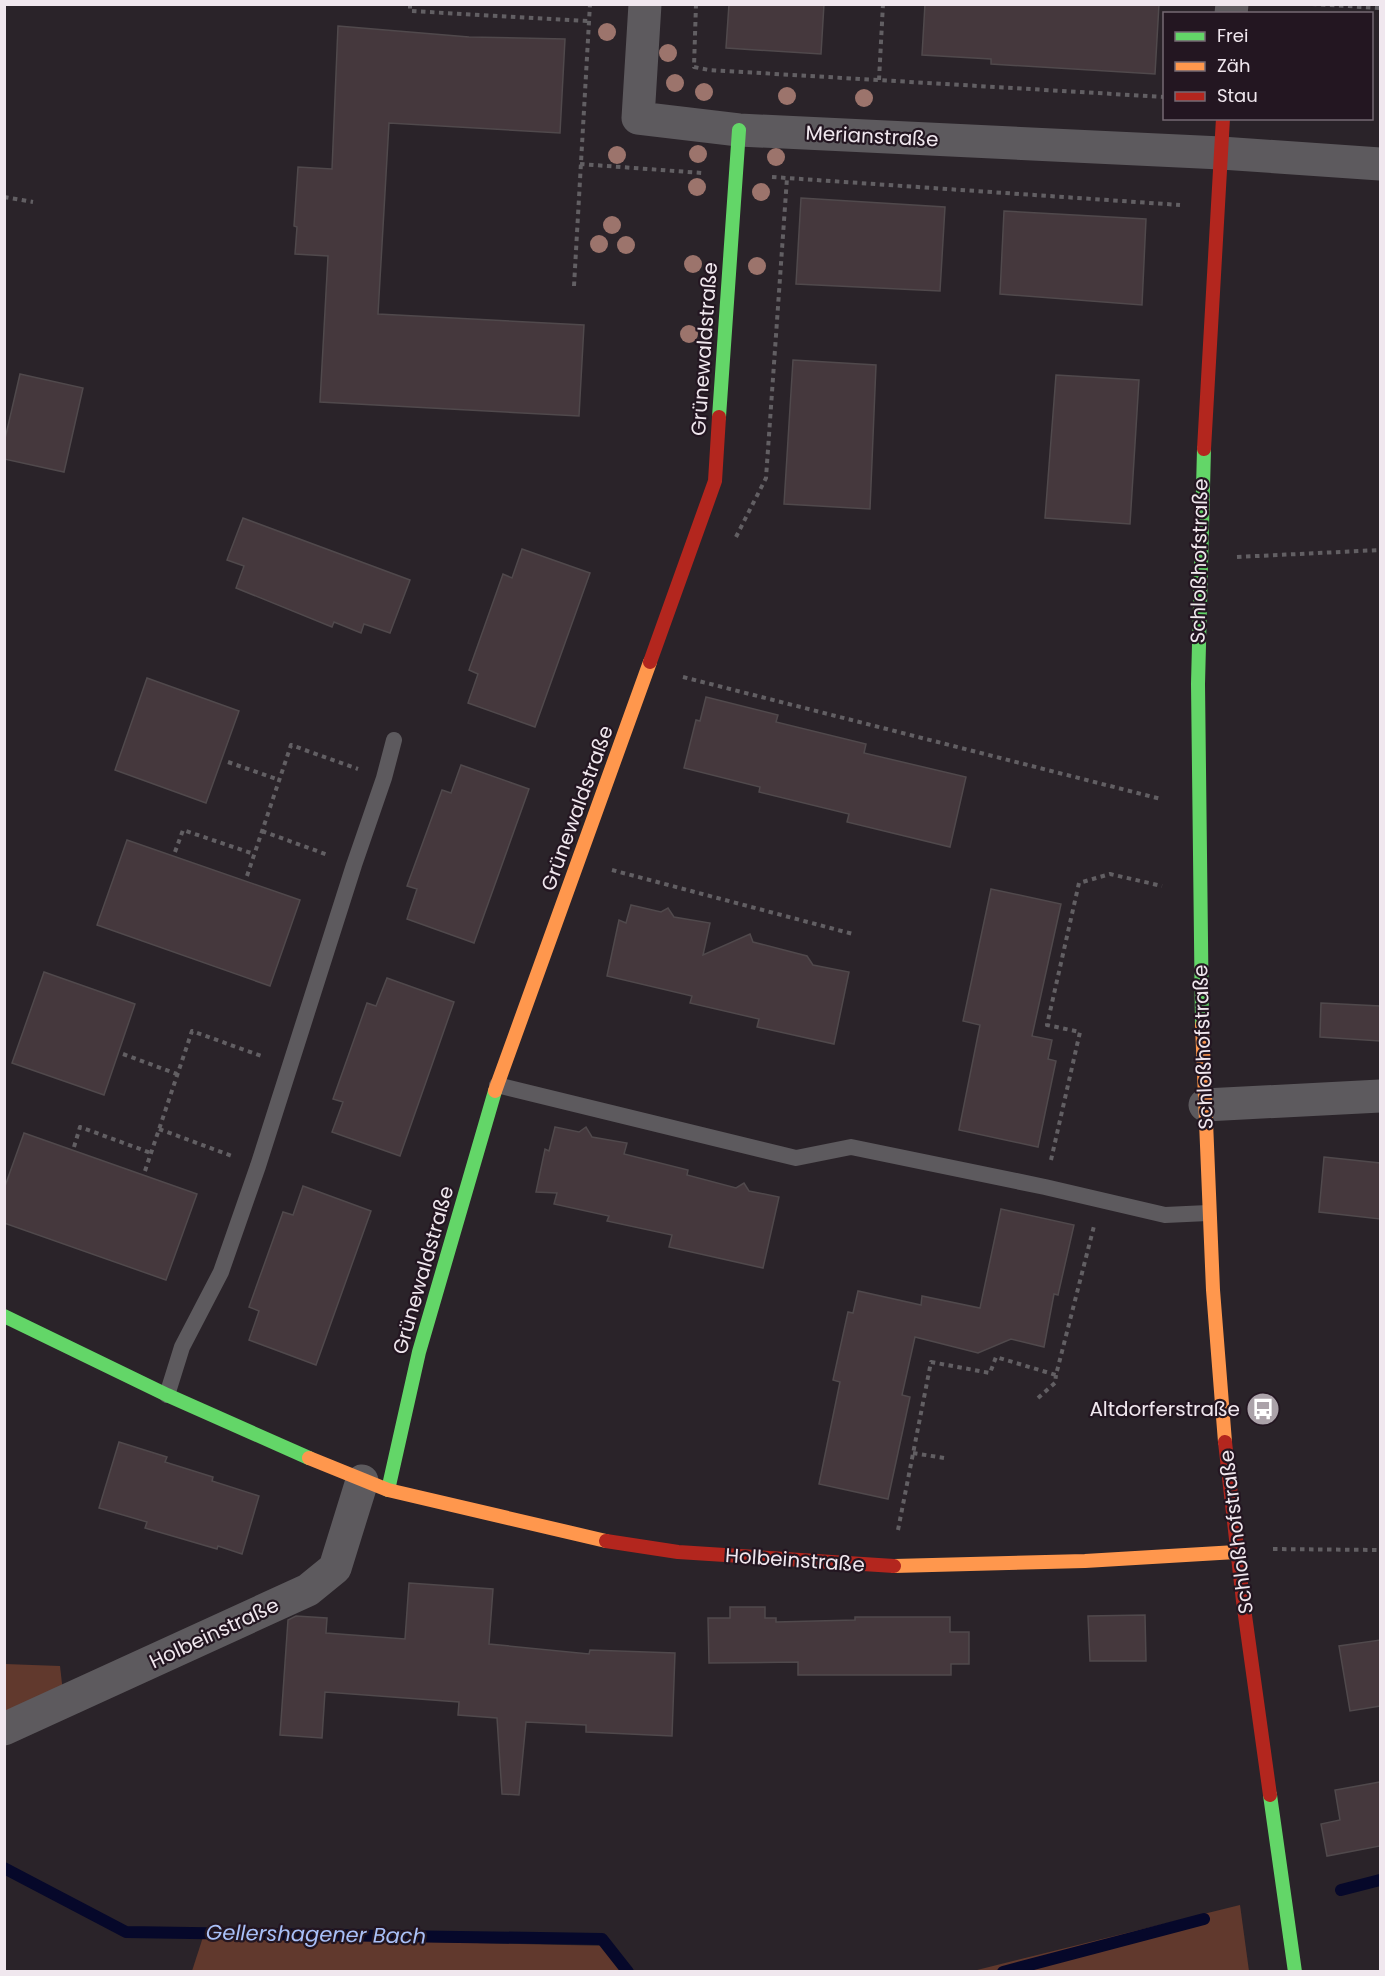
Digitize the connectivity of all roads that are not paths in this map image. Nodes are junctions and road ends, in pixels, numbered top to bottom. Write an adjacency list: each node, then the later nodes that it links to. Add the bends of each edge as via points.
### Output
1 (645, 4): 3 (street, Merianstraße, via 638,118)
2 (1223, 120): 4 (street, Schloßhofstraße)
3 (739, 130): 4 (street, Merianstraße); 7 (street, Grünewaldstraße, via 715,481)
4 (1221, 153): 5 (street); 9 (street, Schloßhofstraße, via 1198,559 1198,895)
5 (1380, 164)
6 (394, 740): 12 (lane, via 258,1166 221,1272 183,1347)
7 (497, 1085): 10 (lane, via 796,1158 851,1147 1165,1215); 13 (street, Grünewaldstraße, via 419,1352)
8 (1380, 1096): 9 (street)
9 (1205, 1106): 10 (street, Schloßhofstraße)
10 (1208, 1214): 14 (street, Schloßhofstraße)
11 (4, 1316): 12 (street, Holbeinstraße)
12 (167, 1395): 13 (street, Holbeinstraße)
13 (375, 1485): 14 (street, Holbeinstraße, via 588,1538 678,1552 891,1566 1085,1562); 15 (street, Holbeinstraße, via 335,1568 308,1590)
14 (1236, 1552): 16 (street, Schloßhofstraße)
15 (4, 1729)
16 (1295, 1971)

